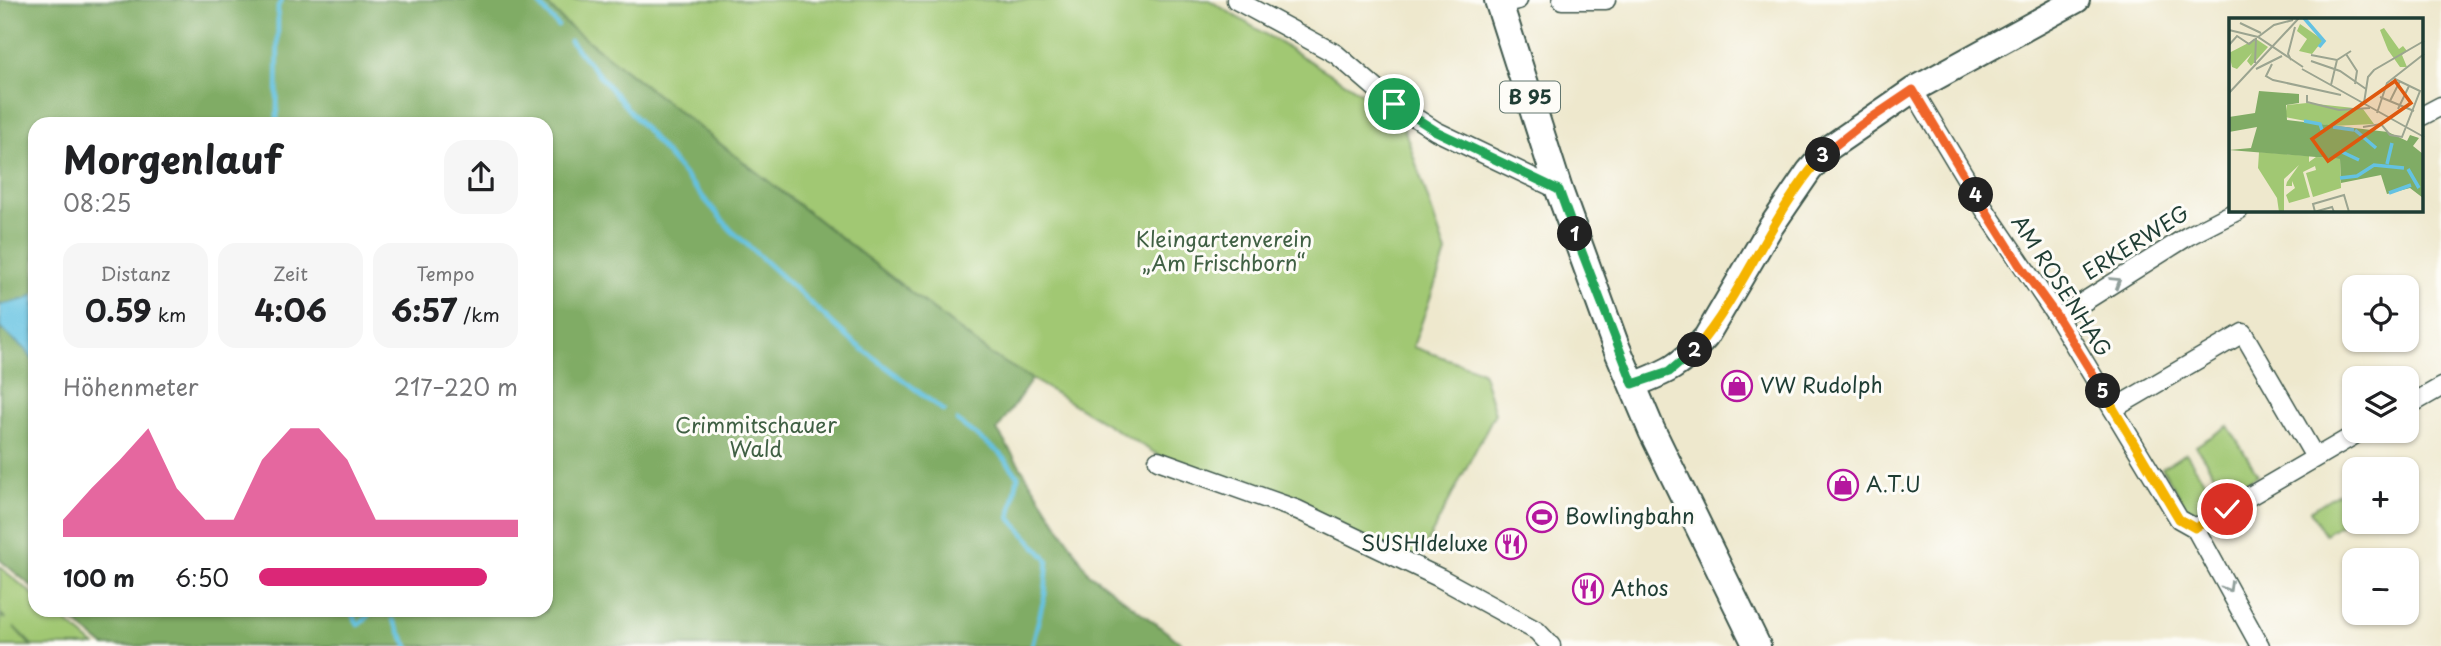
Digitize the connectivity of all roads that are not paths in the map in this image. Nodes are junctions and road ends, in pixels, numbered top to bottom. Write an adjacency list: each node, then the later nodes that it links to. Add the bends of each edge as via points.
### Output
1 (1236, 0): 9 (street, via 1336,54 1394,104 1436,131)
2 (1562, 0): 3 (street)
3 (1606, 0)
4 (2077, 0): 6 (main road)
5 (1505, 1): 9 (main road, B 95)
6 (1913, 90): 11 (street, AM ROSENHAG, via 1985,210); 12 (main road, via 1829,148 1809,171 1692,353 1669,372)
7 (2441, 106): 8 (street)
8 (2424, 115)
9 (1559, 190): 12 (main road, B 95)
10 (2235, 212): 11 (street, ERKERWEG, one-way to 10, via 2188,236)
11 (2058, 318): 15 (street, AM ROSENHAG)
12 (1633, 384): 21 (main road, B 95)
13 (2441, 387): 14 (street)
14 (2419, 400)
15 (2113, 409): 17 (street, via 2243,333); 19 (street, AM ROSENHAG, via 2179,519)
16 (2342, 442): 17 (street)
17 (2315, 457): 19 (street)
18 (1158, 460): 20 (street, via 1297,510 1384,551 1537,631)
19 (2195, 528): 22 (street, AM ROSENHAG, one-way to 22)
20 (1551, 646)
21 (1757, 646)
22 (2260, 646)

